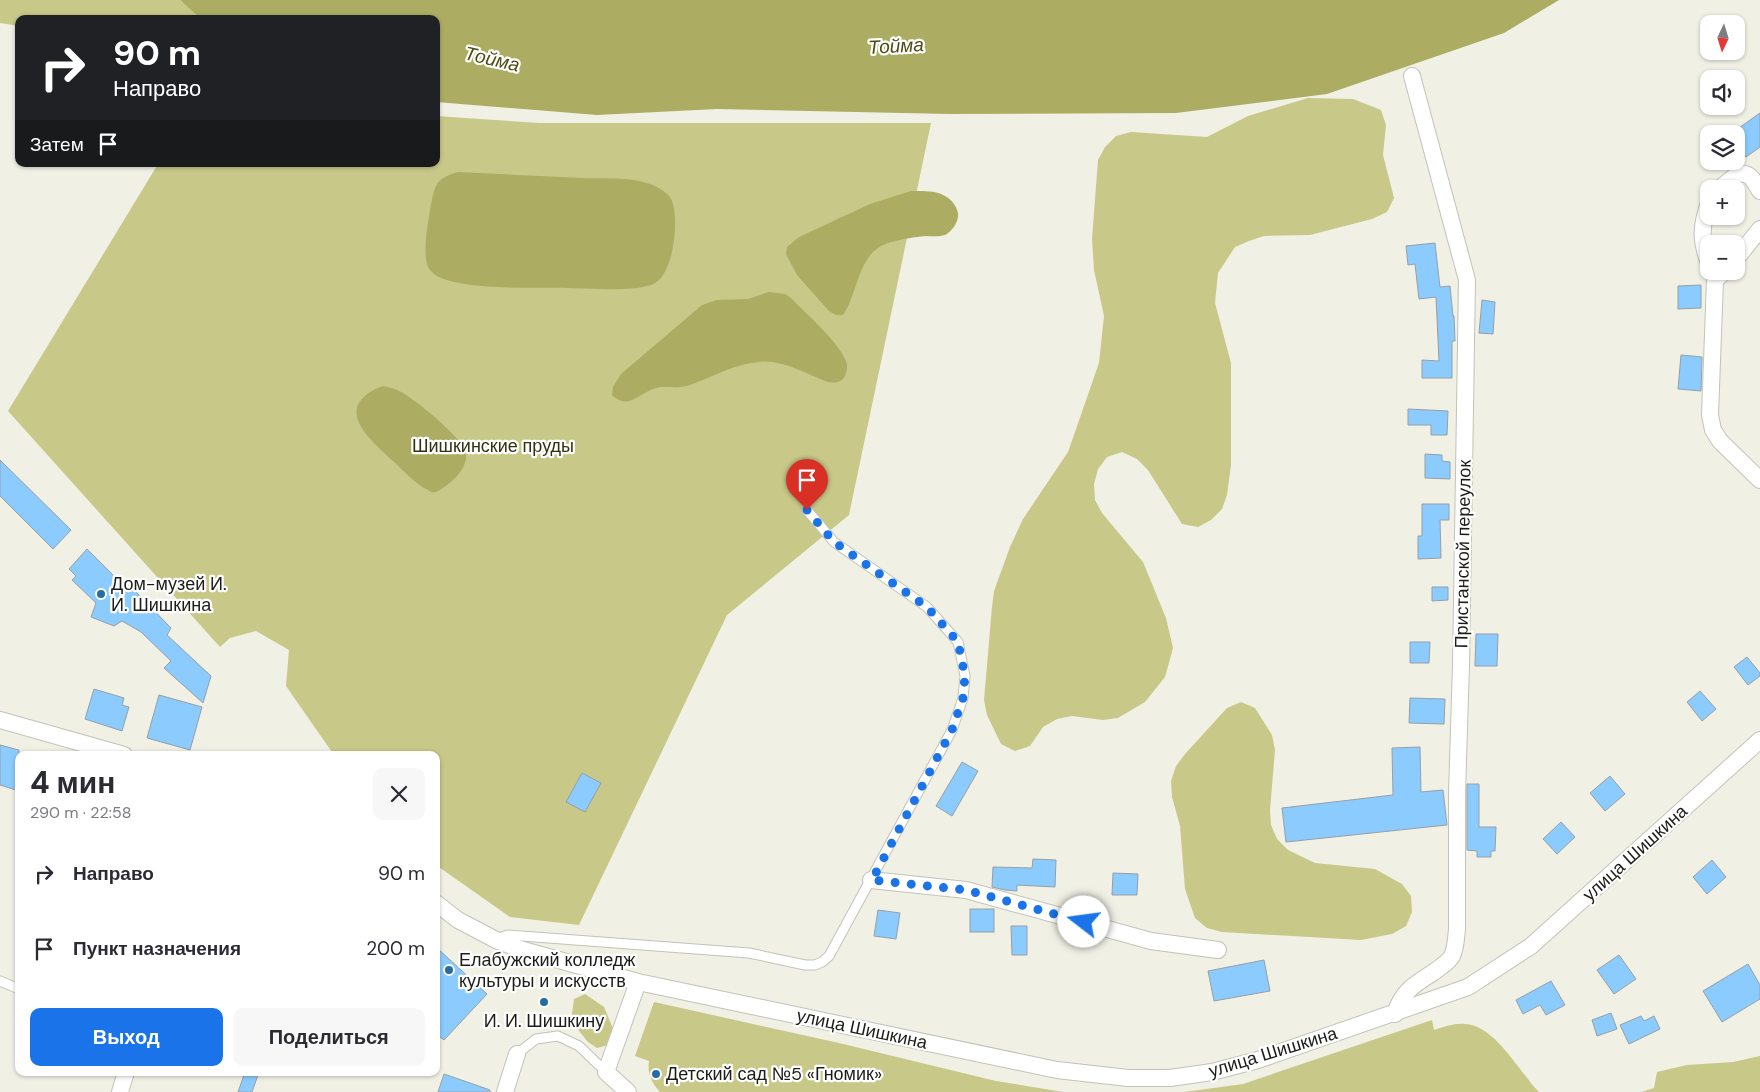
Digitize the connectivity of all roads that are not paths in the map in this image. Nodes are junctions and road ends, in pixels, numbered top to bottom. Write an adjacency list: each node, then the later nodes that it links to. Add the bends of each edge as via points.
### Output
1 (1412, 76): 19 (street, Пристанской переулок, via 1467,280 1457,929 1452,956 1405,994)
2 (1730, 180): 3 (street, via 1744,173 1754,179)
3 (1760, 191)
4 (1760, 229): 5 (street)
5 (1745, 248)
6 (1718, 280): 7 (street, via 1710,416 1720,441)
7 (1760, 480)
8 (807, 510): 12 (lane, via 834,542 927,607 958,642 965,676 963,698 952,730)
9 (0, 720): 11 (street)
10 (1760, 740): 19 (street, улица Шишкина, via 1531,946 1468,988)
11 (110, 751)
12 (872, 880): 14 (lane, via 829,956 814,965 749,953 508,935); 15 (street, via 966,890 1151,941)
13 (440, 906): 14 (street, улица Шишкина, via 458,920)
14 (496, 940): 17 (street, улица Шишкина)
15 (1218, 950)
16 (0, 981): 18 (lane)
17 (638, 982): 19 (street, улица Шишкина, via 1057,1070 1128,1078 1170,1078 1212,1072); 21 (street)
18 (15, 987)
19 (1395, 1014)
20 (517, 1054): 21 (lane, via 536,1039 558,1036 579,1046); 24 (street)
21 (606, 1072): 25 (street)
22 (125, 1076): 23 (street)
23 (120, 1092)
24 (504, 1092)
25 (628, 1092)

